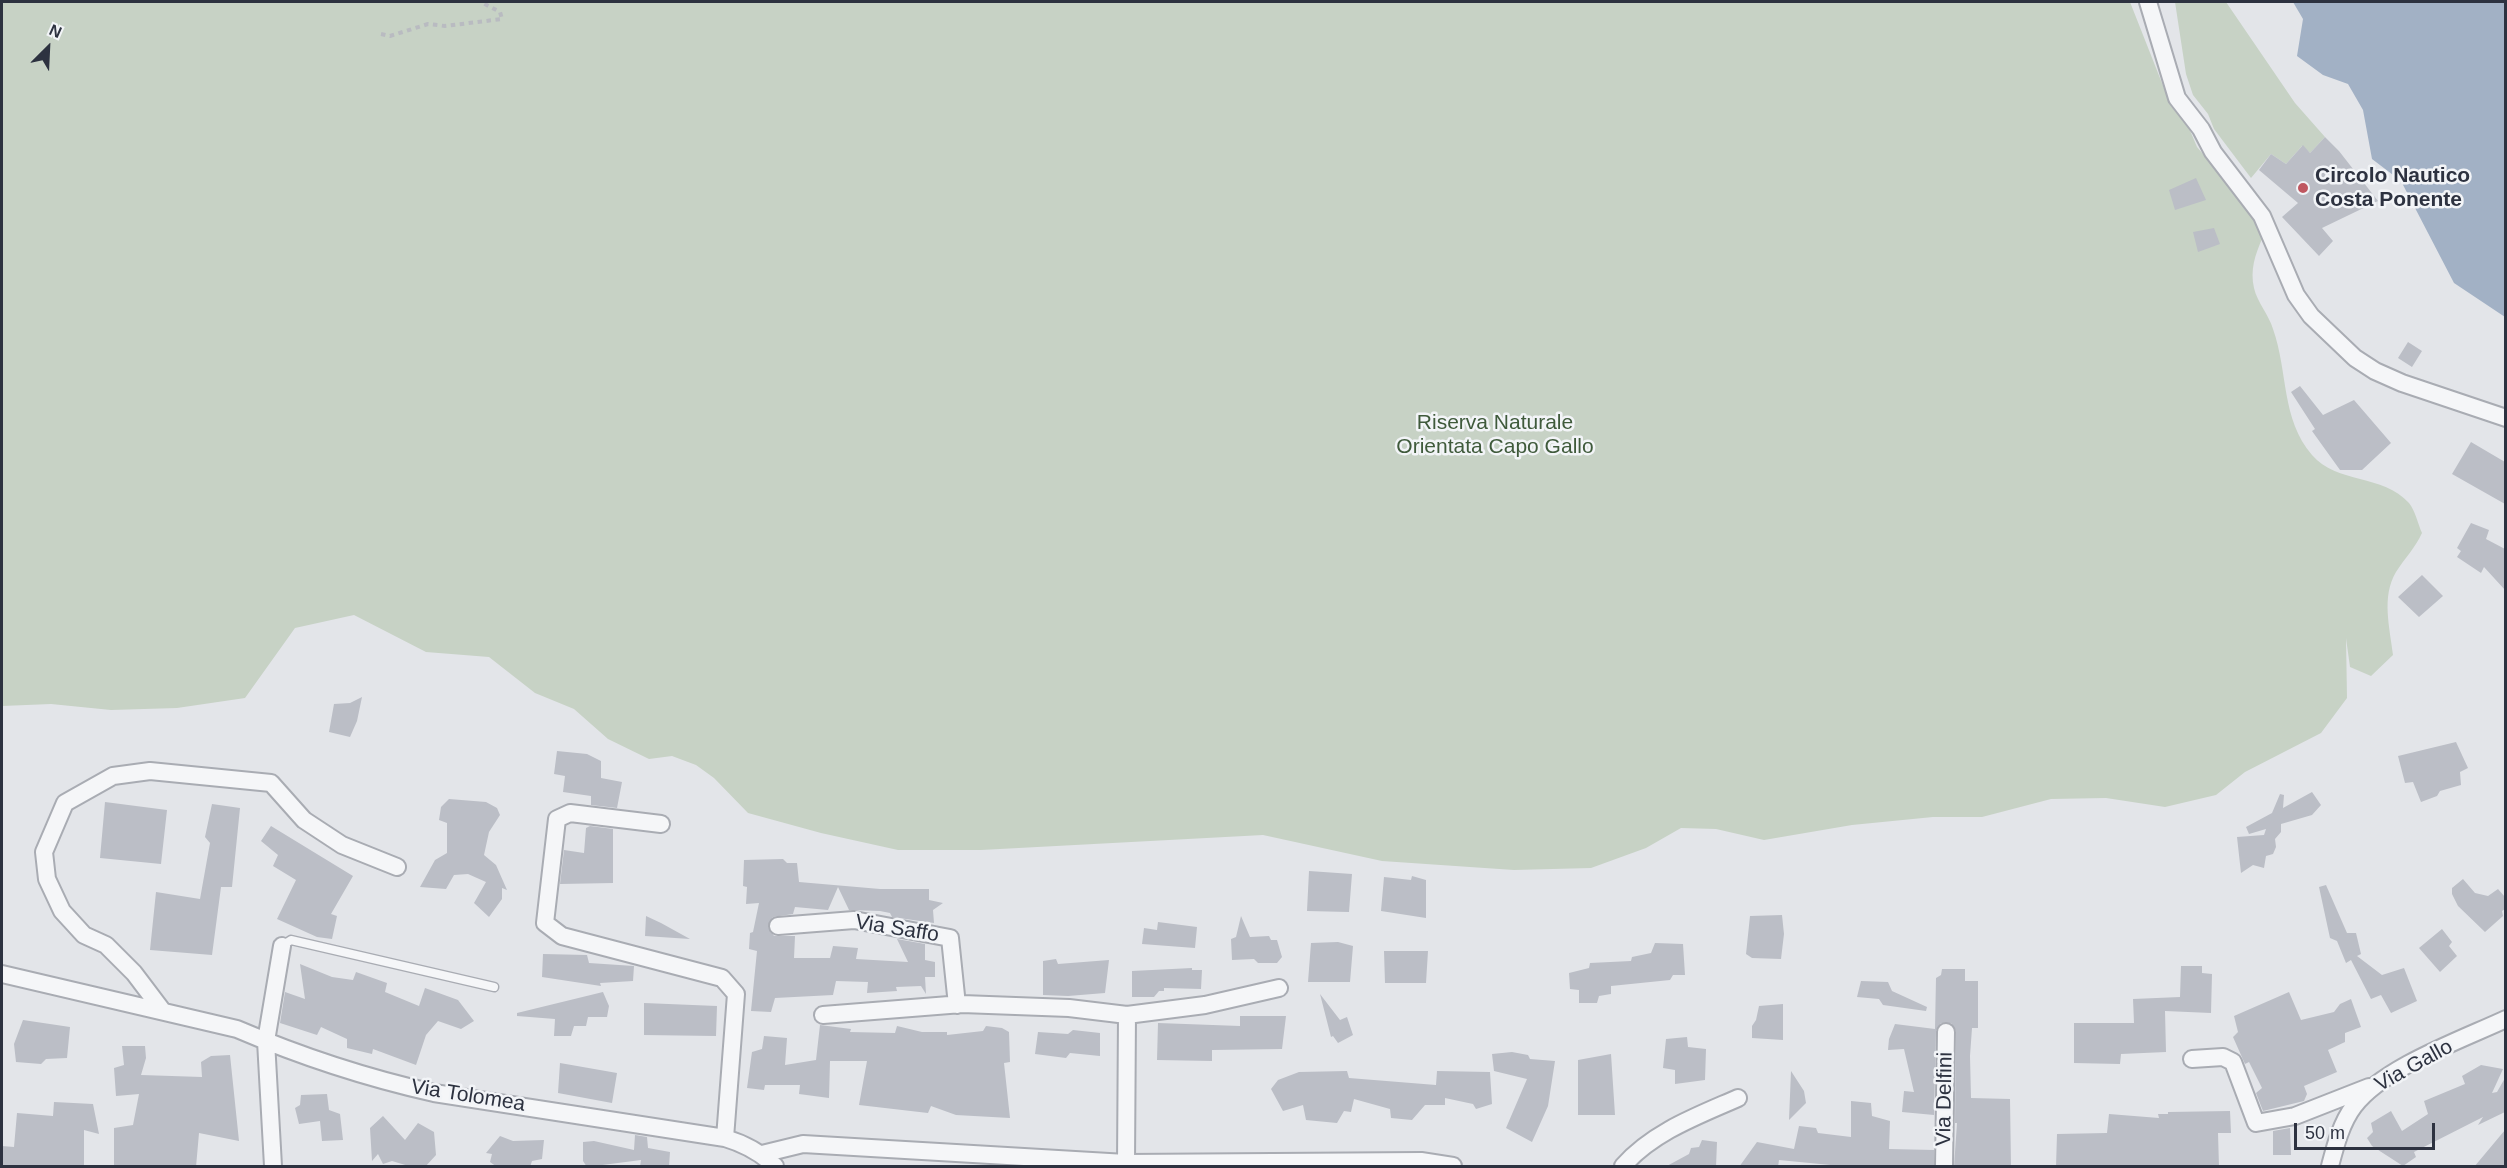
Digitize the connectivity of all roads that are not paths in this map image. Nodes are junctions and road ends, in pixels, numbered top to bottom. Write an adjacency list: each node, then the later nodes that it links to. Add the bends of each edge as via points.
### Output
1 (2148, 2): 2 (street, via 2177,98 2262,216 2296,295 2311,316 2355,358 2375,370 2402,384)
2 (2505, 418)
3 (661, 824): 20 (street, via 570,813 557,819 545,923 562,936 722,978 736,994)
4 (397, 867): 11 (street, via 342,845 304,820 271,783 150,771 113,776 65,803 44,852 47,879 62,911 84,935 106,945)
5 (778, 926): 10 (street, Via Saffo, via 854,920 950,938)
6 (282, 946): 8 (lane, via 291,940); 16 (street)
7 (2, 974): 11 (street, Via Tolomea)
8 (494, 987)
9 (1279, 988): 13 (street, via 1205,1005)
10 (957, 1005): 12 (street); 13 (street, via 1069,1008)
11 (162, 1010): 16 (street, Via Tolomea, via 237,1029)
12 (823, 1015)
13 (1127, 1015): 22 (street)
14 (2505, 1019): 18 (street, Via Gallo)
15 (1946, 1032): 27 (street, Via Delfini)
16 (266, 1041): 20 (street, Via Tolomea, via 386,1083); 23 (street)
17 (2192, 1059): 18 (street, via 2223,1057 2233,1062 2256,1123 2315,1109)
18 (2375, 1085): 28 (street, Via Gallo, via 2353,1107)
19 (1738, 1098): 26 (street, via 1652,1140)
20 (725, 1138): 21 (street, Via Tolomea, via 743,1143)
21 (758, 1160): 22 (street, via 803,1144); 24 (street, Via Tolomea)
22 (1126, 1163): 25 (street, via 1421,1161)
23 (273, 1167)
24 (775, 1167)
25 (1453, 1167)
26 (1623, 1167)
27 (1944, 1167)
28 (2330, 1167)

